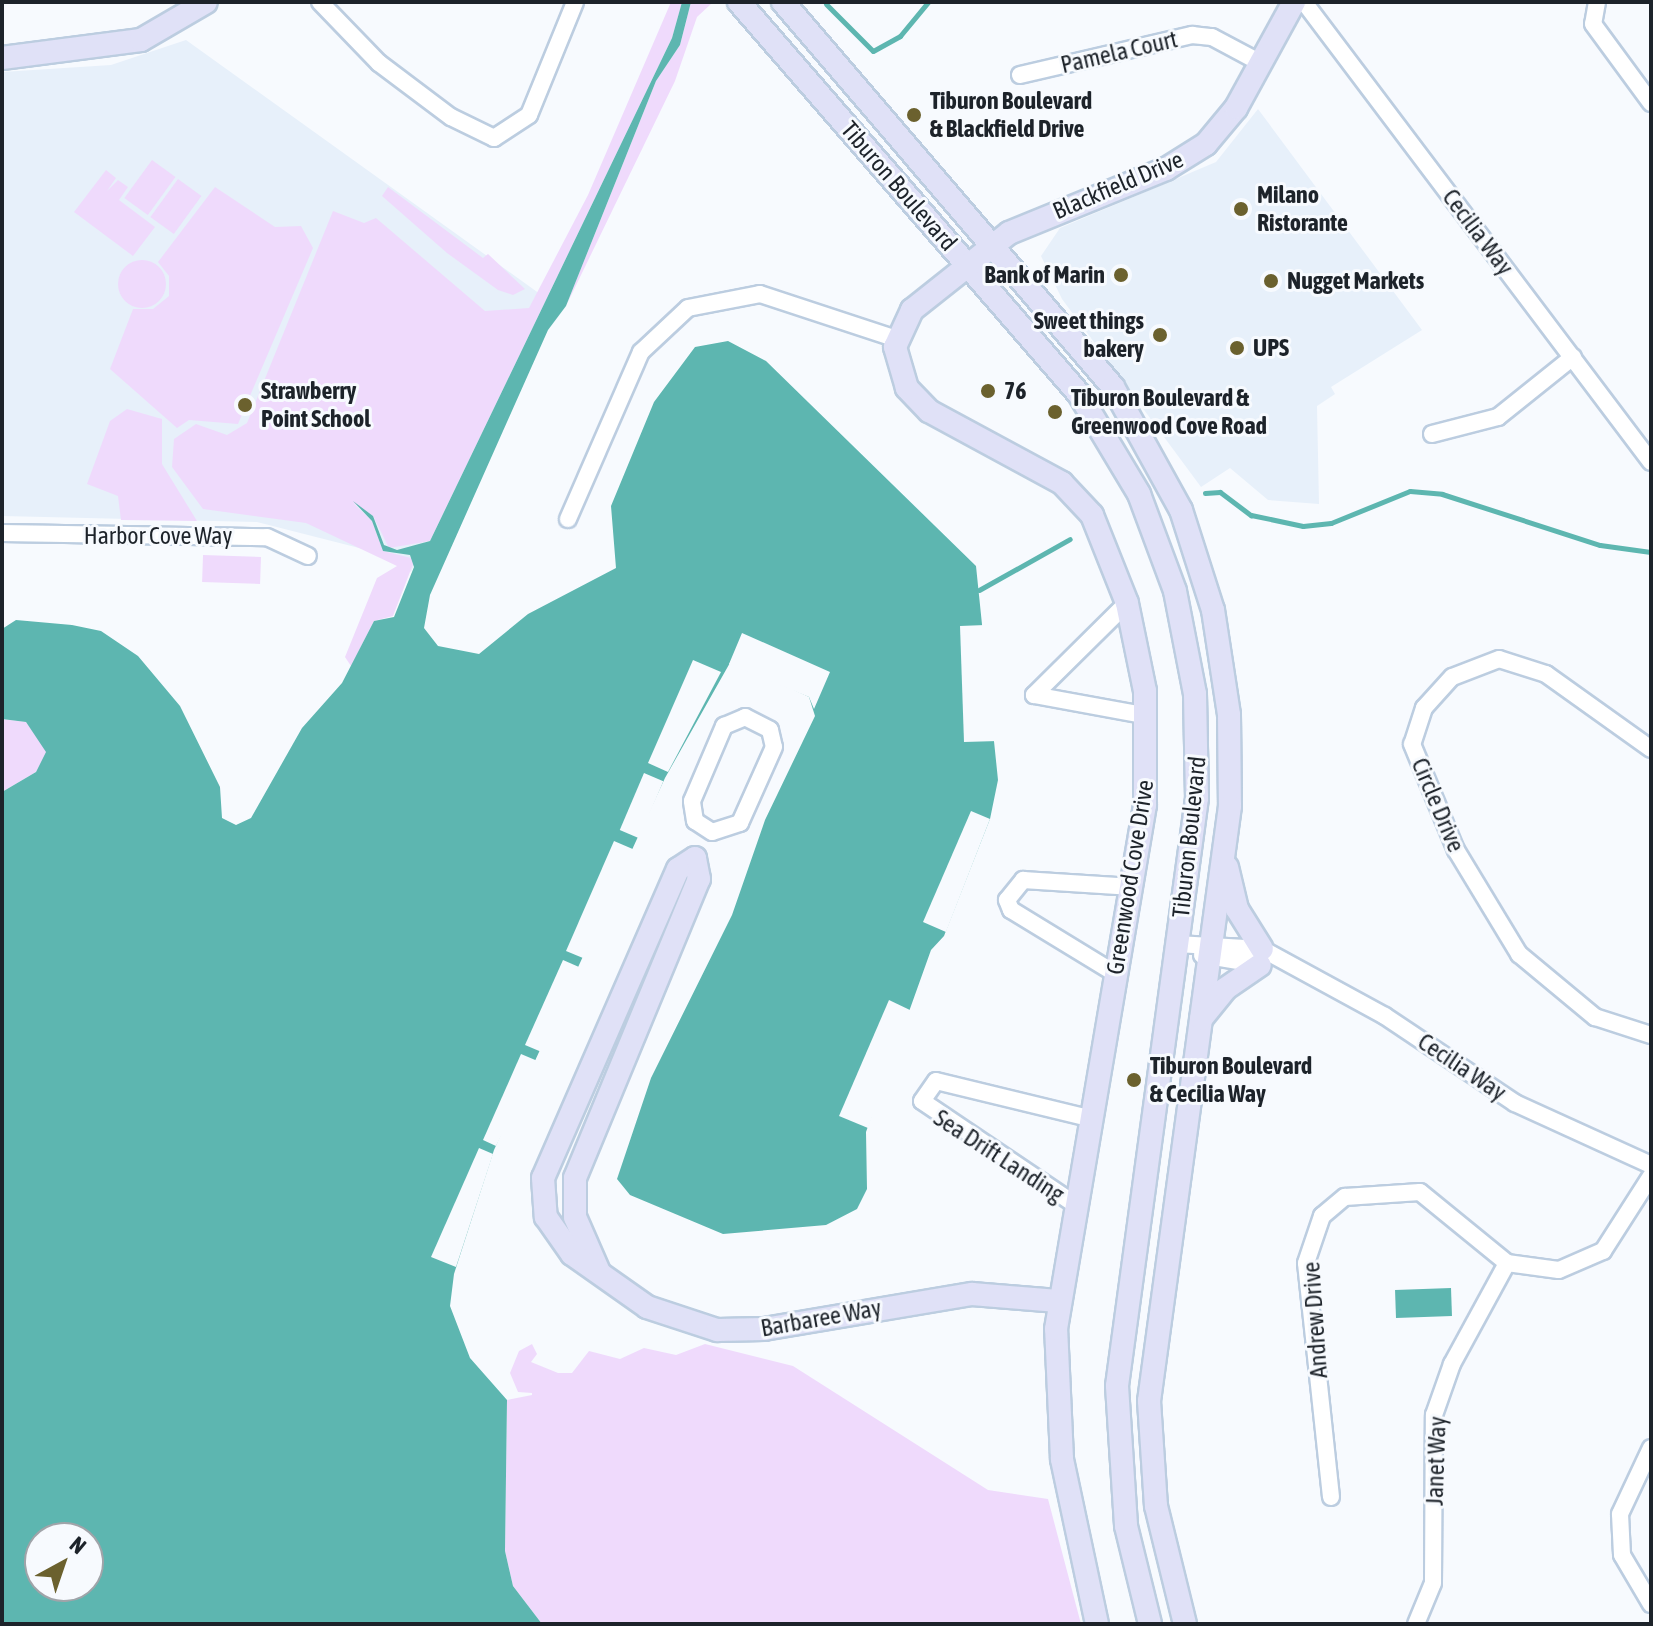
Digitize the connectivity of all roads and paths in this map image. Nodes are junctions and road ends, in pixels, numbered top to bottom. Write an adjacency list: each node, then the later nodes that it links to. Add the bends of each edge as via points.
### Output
1 (206, 2): 9 (main road, via 141,40)
2 (320, 2): 3 (street, via 421,96 494,138 529,115)
3 (575, 2)
4 (739, 2): 14 (main road, Tiburon Boulevard)
5 (783, 2): 13 (main road, Tiburon Boulevard)
6 (1294, 2): 10 (main road, Blackfield Drive)
7 (1304, 2): 16 (street, Cecilia Way)
8 (1597, 2): 12 (street, via 1593,24)
9 (2, 58)
10 (1261, 63): 11 (street, Pamela Court, via 1212,37 1192,35); 13 (main road, Blackfield Drive, via 1223,127 1186,158)
11 (1020, 75)
12 (1651, 103)
13 (993, 243): 14 (main road, Blackfield Drive); 26 (main road, Tiburon Boulevard, via 1113,387 1189,532 1226,680 1231,784)
14 (967, 263): 15 (main road, via 912,310); 29 (main road, Tiburon Boulevard, via 1105,433 1143,505 1175,591 1190,659 1199,762)
15 (897, 339): 19 (street, via 760,294 688,308 641,352); 22 (main road, Greenwood Cove Drive, via 902,378 929,411 1078,497 1102,533)
16 (1573, 357): 17 (street, via 1498,417); 18 (street, Cecilia Way)
17 (1432, 434)
18 (1651, 462)
19 (568, 519)
20 (2, 533): 21 (street, Harbor Cove Way, via 267,537)
21 (308, 556)
22 (1127, 603): 23 (main road, Greenwood Cove Drive); 23 (street, via 1034,695)
23 (1148, 716): 28 (main road, Greenwood Cove Drive)
24 (1651, 749): 34 (street, Circle Drive, via 1546,674 1499,659 1452,677 1424,708 1412,744 1456,850 1519,954 1595,1017)
25 (708, 831): 25 (street, via 727,832 740,823 774,747 770,730 745,717 724,726 693,796 693,816); 27 (street, Barbaree Way)
26 (1225, 857): 30 (main road, Tiburon Boulevard); 31 (main road, via 1237,909)
27 (695, 858): 40 (main road, Barbaree Way, via 699,879 575,1178 575,1217); 40 (main road, Barbaree Way, via 678,869 541,1185 550,1223 579,1262)
28 (1133, 887): 32 (main road, Greenwood Cove Drive); 32 (street, via 1023,880 1007,900 1011,910)
29 (1177, 944): 30 (street, Cecilia Way); 46 (main road, Tiburon Boulevard, via 1117,1386 1126,1526)
30 (1211, 950): 31 (street, Cecilia Way); 33 (main road, Tiburon Boulevard)
31 (1267, 958): 33 (main road, via 1225,989); 36 (street, Cecilia Way, via 1385,1016 1515,1103)
32 (1116, 974): 35 (main road, Greenwood Cove Drive)
33 (1200, 1020): 47 (main road, Tiburon Boulevard, via 1149,1401 1156,1506)
34 (1651, 1035)
35 (1089, 1118): 38 (main road, Greenwood Cove Drive); 38 (street, Sea Drift Landing, via 936,1081 922,1103)
36 (1651, 1165)
37 (1651, 1176): 39 (street, via 1603,1251 1559,1270)
38 (1073, 1203): 41 (main road, Greenwood Cove Drive)
39 (1507, 1263): 43 (street, Andrew Drive, via 1420,1192 1345,1197 1322,1216 1306,1263); 48 (street, Janet Way, via 1452,1364 1434,1415 1433,1583)
40 (599, 1272): 41 (main road, Barbaree Way, via 661,1314 733,1331 972,1294)
41 (1058, 1301): 45 (main road, Greenwood Cove Drive, via 1062,1459)
42 (1651, 1448): 44 (street, via 1620,1514 1622,1555)
43 (1331, 1497)
44 (1651, 1604)
45 (1097, 1624)
46 (1150, 1624)
47 (1185, 1624)
48 (1416, 1624)

